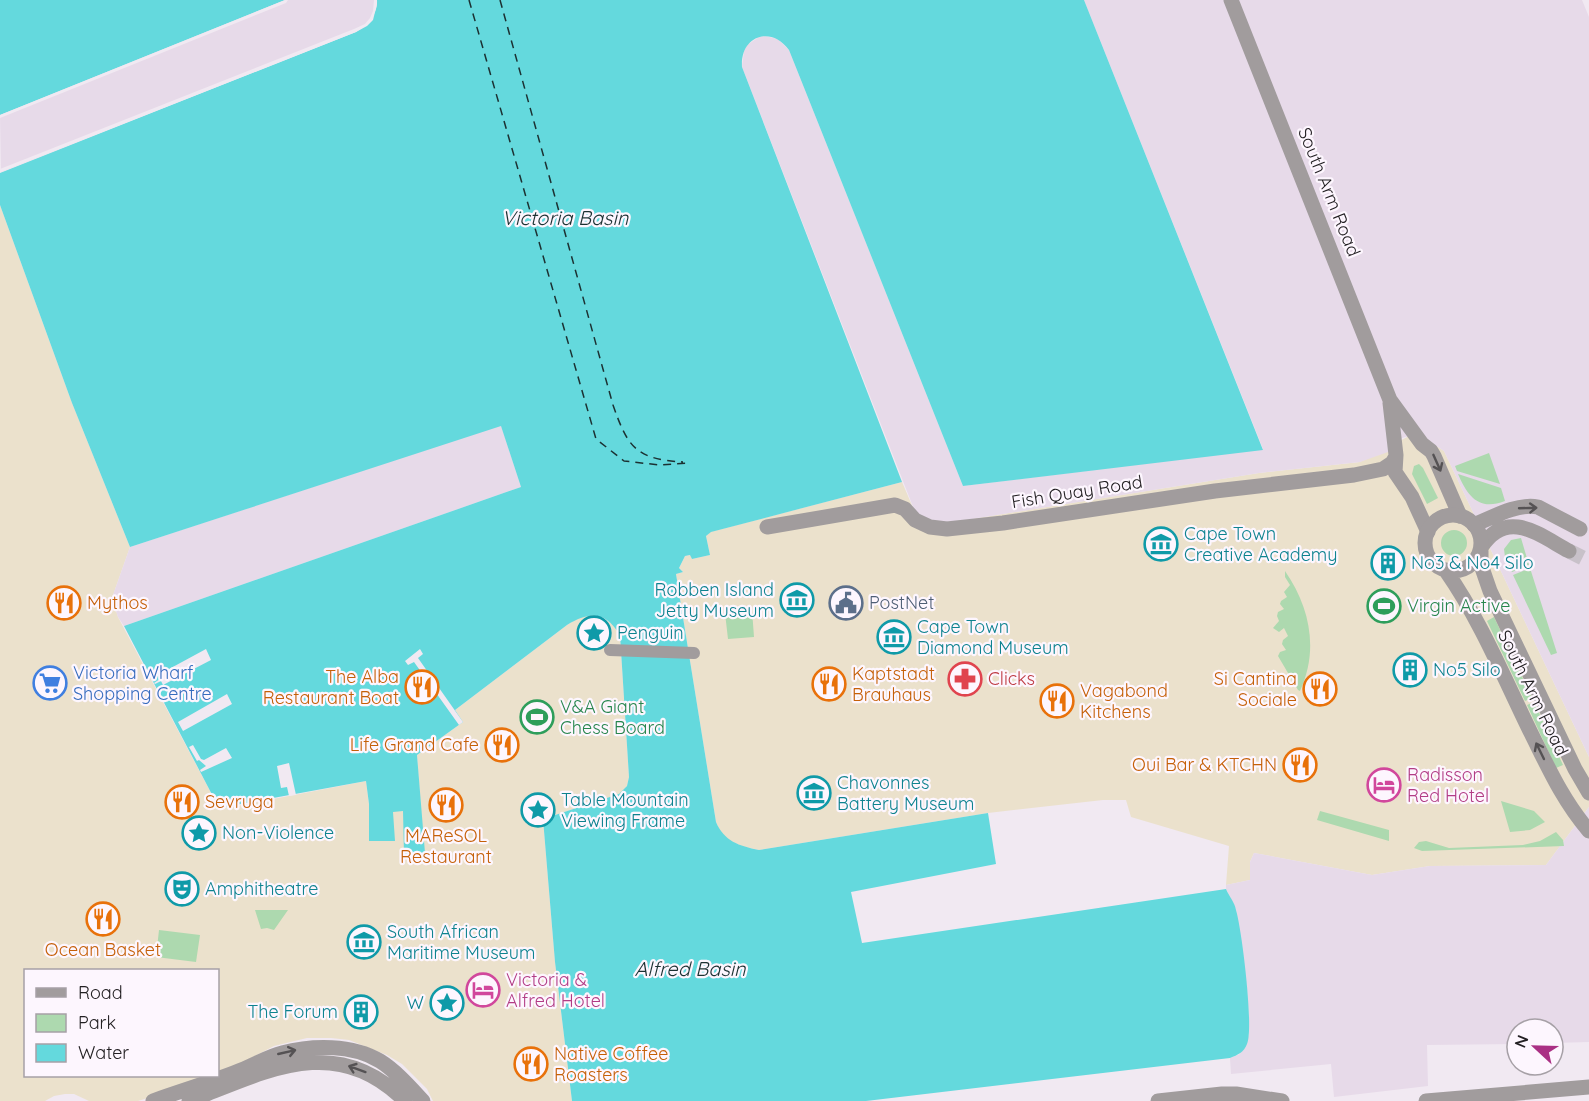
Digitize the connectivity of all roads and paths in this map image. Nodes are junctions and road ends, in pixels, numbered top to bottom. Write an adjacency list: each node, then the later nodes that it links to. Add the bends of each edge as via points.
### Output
1 (1231, 0): 2 (street, South Arm Road)
2 (1390, 400): 3 (street, South Arm Road); 4 (street, South Arm Road)
3 (1422, 444): 4 (street, Fish Quay Road, via 1407,444 1399,448); 5 (street, South Arm Road, one-way to 5, via 1434,456)
4 (1395, 457): 7 (street, Fish Quay Road, via 1383,469 1354,475 1003,523 930,527 895,505); 9 (street, South Arm Road, via 1395,472)
5 (1460, 516): 6 (street); 9 (street, via 1441,518)
6 (1474, 525): 8 (street, one-way to 8, via 1531,506); 10 (street, via 1480,533)
7 (767, 527)
8 (1580, 529)
9 (1428, 532): 12 (street, via 1428,556)
10 (1481, 548): 11 (street, via 1492,534 1515,526); 12 (street, via 1477,559 1465,569); 15 (street, South Arm Road, via 1490,591)
11 (1569, 551)
12 (1446, 571): 16 (street, South Arm Road, one-way to 12, via 1551,774 1468,602)
13 (610, 650): 14 (street)
14 (694, 653)
15 (1589, 793)
16 (1589, 831)
17 (1589, 1087): 24 (street)
18 (153, 1101): 21 (street, one-way to 21, via 281,1053 328,1047 355,1050 379,1060)
19 (189, 1101): 20 (street, one-way to 19, via 371,1075 348,1066 313,1061 273,1069)
20 (405, 1101)
21 (423, 1101)
22 (1158, 1101): 23 (street, via 1236,1094)
23 (1282, 1101)
24 (1426, 1101)

